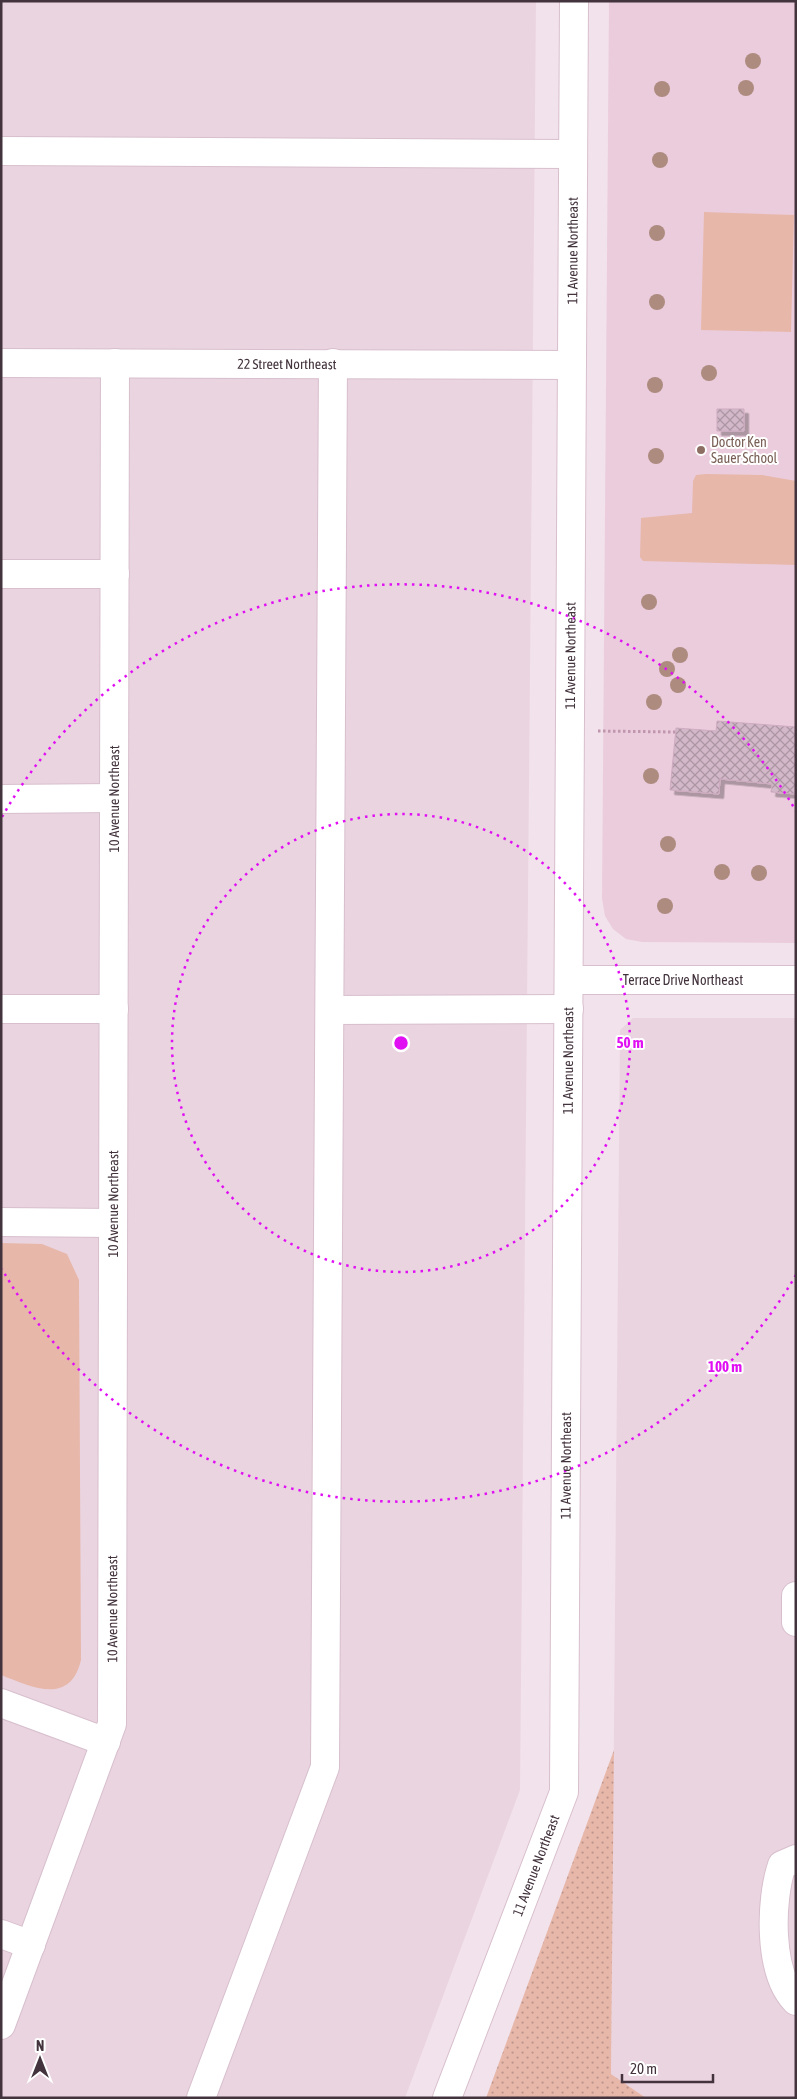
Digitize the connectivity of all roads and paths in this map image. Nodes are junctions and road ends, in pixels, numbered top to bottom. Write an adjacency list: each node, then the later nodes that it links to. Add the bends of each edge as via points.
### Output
1 (574, 1): 3 (street, 11 Avenue Northeast)
2 (1, 151): 3 (street)
3 (572, 154): 7 (street, 11 Avenue Northeast)
4 (1, 363): 5 (street, 22 Street Northeast)
5 (115, 363): 6 (street, 22 Street Northeast); 9 (street, 10 Avenue Northeast)
6 (333, 364): 7 (street, 22 Street Northeast); 19 (street)
7 (572, 364): 14 (street, 11 Avenue Northeast)
8 (1, 574): 9 (street)
9 (115, 574): 12 (street, 10 Avenue Northeast)
10 (597, 731): 11 (path)
11 (675, 732)
12 (114, 798): 13 (street); 16 (street, 10 Avenue Northeast)
13 (1, 799)
14 (569, 980): 15 (street, Terrace Drive Northeast); 17 (street, 11 Avenue Northeast)
15 (796, 980)
16 (114, 1009): 18 (street); 21 (street, 10 Avenue Northeast)
17 (569, 1009): 19 (street); 32 (street, 11 Avenue Northeast, via 564,1792)
18 (1, 1010)
19 (330, 1010): 31 (street, via 325,1767)
20 (1, 1222): 21 (street)
21 (113, 1223): 25 (street, 10 Avenue Northeast, via 112,1724)
22 (796, 1596): 23 (street)
23 (796, 1622)
24 (1, 1703): 25 (street)
25 (106, 1742): 28 (street, 10 Avenue Northeast)
26 (796, 1859): 29 (street, via 782,1865 776,1884 776,1961 782,1981)
27 (1, 1934): 28 (street)
28 (31, 1945): 30 (street, 10 Avenue Northeast)
29 (796, 2001)
30 (1, 2026)
31 (201, 2098)
32 (447, 2098)

